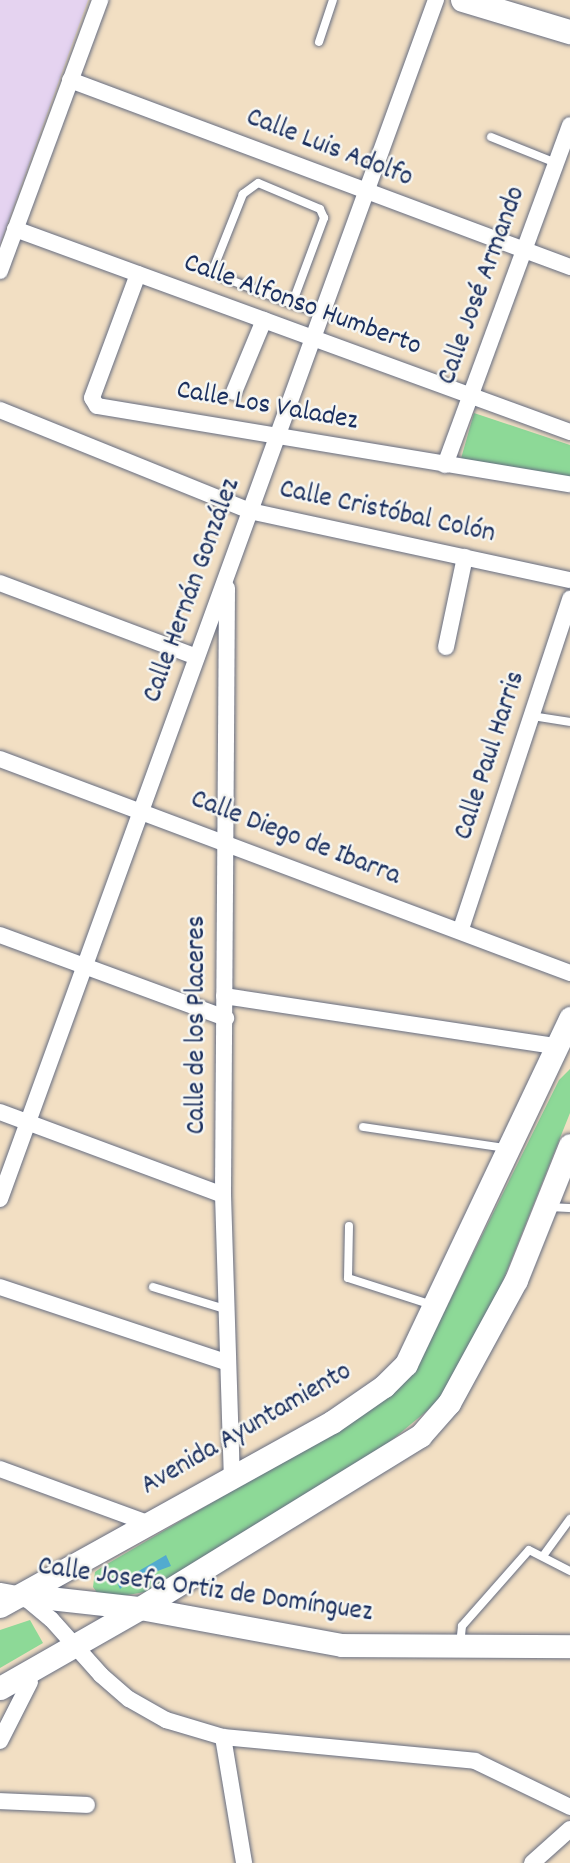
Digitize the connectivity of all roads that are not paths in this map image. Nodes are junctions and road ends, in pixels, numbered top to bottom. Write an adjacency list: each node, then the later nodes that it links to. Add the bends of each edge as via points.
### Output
1 (100, 0): 7 (street)
2 (333, 0): 6 (lane)
3 (436, 0): 11 (street, Calle Hernán González)
4 (463, 0): 5 (main road)
5 (570, 32)
6 (319, 42)
7 (70, 80): 11 (street, Calle Luis Adolfo); 12 (street)
8 (570, 125): 10 (street, Calle José Armando)
9 (491, 136): 10 (lane)
10 (556, 163): 13 (street, Calle José Armando)
11 (367, 191): 13 (street, Calle Luis Adolfo); 18 (street, Calle Hernán González)
12 (15, 229): 15 (street); 16 (street, Calle Alfonso Humberto)
13 (524, 250): 14 (street, Calle Luis Adolfo); 22 (street, Calle José Armando)
14 (570, 267)
15 (0, 271)
16 (138, 274): 19 (street, Calle Alfonso Humberto); 25 (street, Calle Los Valadez, via 92,404)
17 (292, 303): 17 (lane, via 220,276 214,267 243,194 258,183 320,209 324,218); 18 (lane)
18 (322, 313): 20 (street, Calle Hernán González)
19 (264, 320): 20 (street, Calle Alfonso Humberto); 21 (street)
20 (313, 338): 22 (street, Calle Alfonso Humberto); 25 (street, Calle Hernán González)
21 (234, 392)
22 (471, 396): 24 (street, Calle Alfonso Humberto); 26 (street, Calle José Armando)
23 (0, 410): 28 (street, Calle Cristóbal Colón)
24 (570, 432)
25 (278, 435): 26 (street, Calle Los Valadez); 28 (street, Calle Hernán González)
26 (445, 465): 27 (street, Calle Los Valadez)
27 (570, 484)
28 (250, 510): 29 (street, Calle Cristóbal Colón); 30 (street, Calle Hernán González)
29 (465, 556): 31 (street, Calle Cristóbal Colón); 34 (street)
30 (227, 575): 35 (street, Calle Hernán González); 40 (street, Calle de los Placeres)
31 (570, 580)
32 (0, 583): 35 (street)
33 (570, 599): 36 (street, Calle Paul Harris)
34 (446, 647)
35 (197, 657): 39 (street, Calle Hernán González)
36 (532, 716): 37 (lane); 41 (street, Calle Paul Harris)
37 (570, 722)
38 (0, 759): 39 (street, Calle Diego de Ibarra)
39 (141, 810): 40 (street, Calle Diego de Ibarra); 43 (street, Calle Hernán González)
40 (226, 841): 41 (street, Calle Diego de Ibarra); 45 (street, Calle de los Placeres)
41 (461, 929): 44 (street, Calle Diego de Ibarra)
42 (0, 935): 43 (street)
43 (85, 966): 46 (street); 50 (street, Calle Hernán González)
44 (570, 973)
45 (224, 996): 46 (street, Calle de los Placeres); 48 (street)
46 (226, 1018): 54 (street, Calle de los Placeres)
47 (570, 1018): 48 (main road, Avenida Ayuntamiento)
48 (563, 1045): 53 (main road, Avenida Ayuntamiento)
49 (0, 1112): 50 (street)
50 (29, 1123): 54 (street); 55 (street, Calle Hernán González)
51 (363, 1127): 53 (lane)
52 (570, 1145): 56 (main road)
53 (508, 1148): 61 (main road, Avenida Ayuntamiento)
54 (223, 1195): 62 (street, Calle de los Placeres)
55 (0, 1199)
56 (545, 1207): 57 (lane); 72 (main road, via 516,1280 449,1403 421,1436)
57 (570, 1208)
58 (349, 1226): 61 (lane, via 348,1278)
59 (0, 1287): 63 (street)
60 (153, 1287): 62 (lane)
61 (433, 1306): 65 (main road, Avenida Ayuntamiento, via 405,1364 384,1386 332,1422)
62 (225, 1309): 63 (street, Calle de los Placeres)
63 (226, 1362): 65 (street, Calle de los Placeres)
64 (0, 1469): 67 (street)
65 (232, 1474): 67 (main road, Avenida Ayuntamiento)
66 (570, 1519): 68 (lane)
67 (145, 1522): 70 (main road, Avenida Ayuntamiento)
68 (543, 1556): 69 (lane); 75 (lane, via 529,1550 525,1553 462,1626)
69 (570, 1571)
70 (11, 1593): 71 (main road, Avenida Ayuntamiento); 72 (main road, Calle Josefa Ortiz de Domínguez); 73 (street)
71 (0, 1606)
72 (140, 1608): 73 (main road); 75 (main road, Calle Josefa Ortiz de Domínguez, via 304,1641)
73 (74, 1645): 77 (main road); 78 (street, via 129,1699 166,1720)
74 (570, 1646): 75 (main road, Calle Josefa Ortiz de Domínguez)
75 (460, 1647)
76 (30, 1682): 79 (street)
77 (0, 1688)
78 (223, 1737): 82 (street, via 475,1761); 84 (street)
79 (0, 1741)
80 (0, 1801): 81 (street)
81 (87, 1805)
82 (570, 1807)
83 (570, 1829): 85 (street)
84 (244, 1863)
85 (532, 1863)

